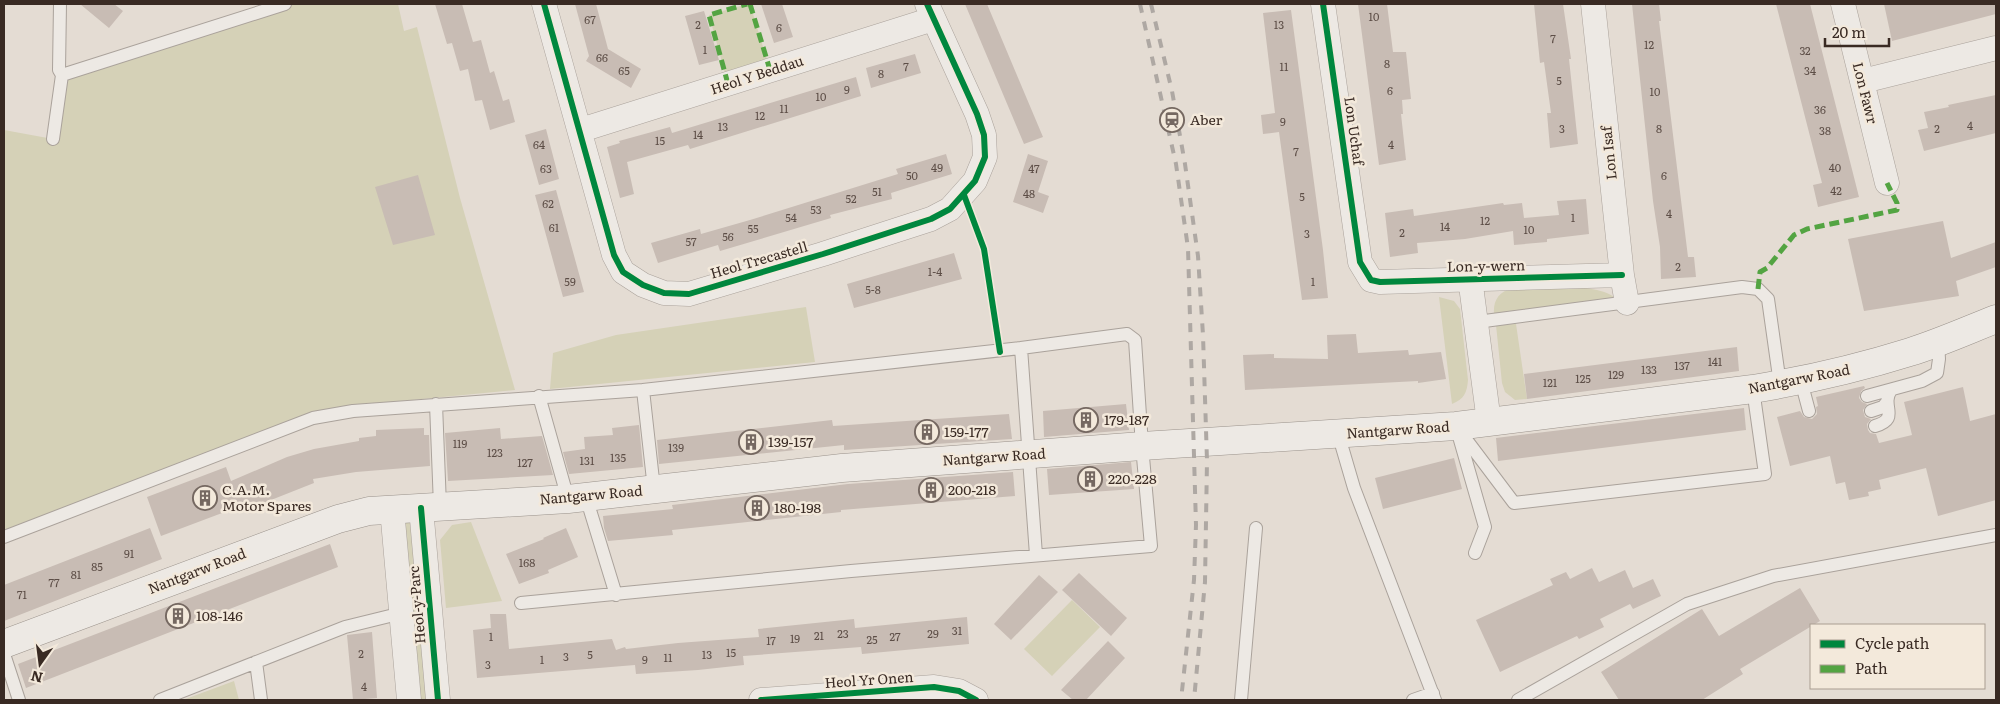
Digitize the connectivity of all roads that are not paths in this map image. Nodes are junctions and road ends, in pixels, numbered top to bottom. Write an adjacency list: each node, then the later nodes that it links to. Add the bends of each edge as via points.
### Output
1 (60, 4): 9 (lane, via 59,70)
2 (285, 4): 9 (lane)
3 (544, 4): 11 (street, Heol Trecastell)
4 (1324, 4): 14 (street, Lon Uchaf)
5 (1593, 4): 15 (street, Lon Isaf)
6 (1843, 4): 10 (street, Lon Fawr)
7 (930, 11): 11 (street, Heol Y Beddau); 11 (street, Heol Trecastell, via 977,114 984,135 985,157 975,181 950,209 931,219 689,294 664,292 643,285 623,272 614,255)
8 (1996, 48): 10 (street)
9 (62, 75): 12 (lane)
10 (1863, 81): 13 (street, Lon Fawr)
11 (581, 130)
12 (53, 139)
13 (1887, 183)
14 (1360, 262): 16 (street, Lon-y-wern, via 1371,280 1380,282)
15 (1622, 275): 16 (street, Lon-y-wern); 17 (street, Lon Isaf)
16 (1470, 278): 19 (street)
17 (1627, 303): 19 (lane); 27 (lane, via 1742,287 1758,289 1768,299)
18 (1996, 319): 20 (main road, Nantgarw Road)
19 (1477, 322): 30 (street)
20 (1938, 342): 26 (lane, via 1937,373); 27 (main road, Nantgarw Road, via 1865,366)
21 (1021, 348): 23 (lane); 34 (lane, via 1126,334 1135,340); 35 (lane)
22 (1753, 389): 27 (main road, Nantgarw Road); 30 (main road, Nantgarw Road); 31 (lane, via 1765,474 1514,503)
23 (643, 390): 24 (lane); 36 (lane)
24 (539, 396): 28 (lane); 37 (lane)
25 (1867, 396): 26 (lane)
26 (1889, 396): 29 (lane, via 1883,406); 32 (lane, via 1888,418 1885,423)
27 (1803, 397)
28 (436, 404): 38 (lane); 42 (lane, via 313,418)
29 (1871, 411)
30 (1489, 422): 31 (main road, Nantgarw Road)
31 (1456, 426): 33 (main road, Nantgarw Road); 43 (lane, via 1484,527)
32 (1874, 426)
33 (1340, 434): 34 (main road, Nantgarw Road); 50 (lane, via 1354,488)
34 (1142, 446): 35 (main road, Nantgarw Road); 44 (lane, via 1151,546)
35 (1029, 455): 36 (main road, Nantgarw Road, via 842,468); 44 (lane)
36 (654, 489): 37 (main road, Nantgarw Road)
37 (577, 498): 38 (main road, Nantgarw Road); 45 (lane)
38 (431, 507): 39 (main road, Nantgarw Road); 55 (street, Heol-y-Parc)
39 (392, 509): 47 (street, Heol-y-Parc); 48 (main road, Nantgarw Road, via 338,519)
40 (1256, 528): 58 (lane)
41 (1996, 535): 60 (lane, via 1773,576 1687,604)
42 (4, 537)
43 (1475, 553)
44 (1036, 555): 45 (lane)
45 (616, 595): 46 (lane)
46 (521, 603)
47 (402, 612): 49 (lane, via 345,627); 54 (street, Heol-y-Parc)
48 (5, 643): 51 (lane)
49 (256, 662): 52 (lane); 53 (lane)
50 (1434, 697): 59 (lane)
51 (19, 700)
52 (160, 700)
53 (261, 700)
54 (410, 700)
55 (438, 700)
56 (761, 700): 57 (street, Heol Yr Onen, via 934,687 959,690)
57 (976, 700)
58 (1241, 700)
59 (1413, 700)
60 (1518, 700)

